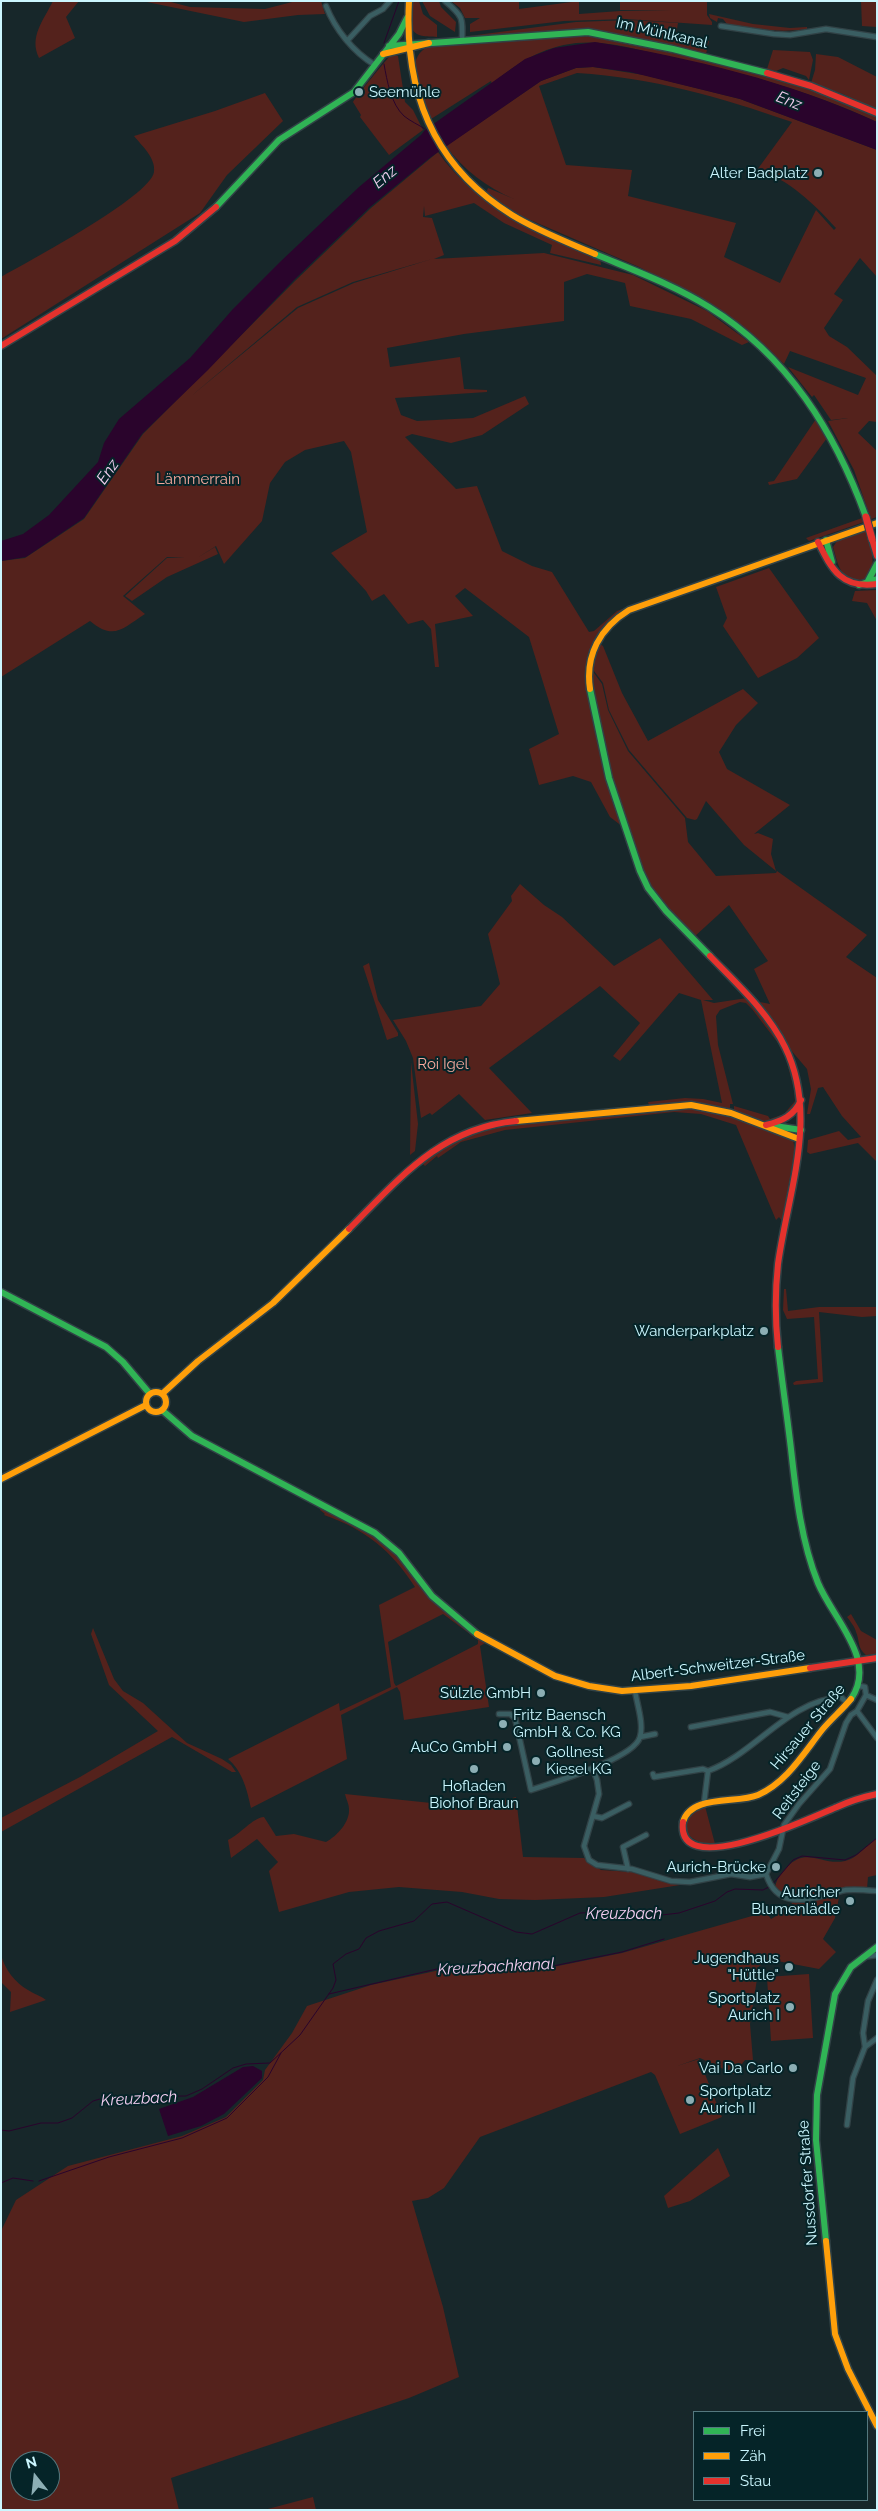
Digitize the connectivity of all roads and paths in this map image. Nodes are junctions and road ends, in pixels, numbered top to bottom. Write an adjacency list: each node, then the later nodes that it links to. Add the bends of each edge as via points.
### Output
1 (390, 1): 9 (street, via 370,16)
2 (409, 1): 5 (main road)
3 (445, 1): 8 (street, via 463,21)
4 (326, 6): 9 (street)
5 (408, 17): 11 (main road); 12 (main road)
6 (721, 26): 7 (street, via 790,35 826,29)
7 (877, 37)
8 (462, 40): 10 (main road, Im Mühlkanal); 16 (main road, Im Mühlkanal, via 588,32 604,34 754,68 843,97)
9 (347, 41): 14 (street, via 363,57)
10 (432, 41): 11 (main road, Im Mühlkanal); 13 (main road, Im Mühlkanal)
11 (407, 46): 12 (main road); 13 (main road, Im Mühlkanal); 14 (main road, via 390,51); 15 (main road)
12 (388, 47): 14 (main road)
13 (422, 47): 15 (main road)
14 (378, 60): 17 (main road, via 361,84 342,101 288,133 271,147 220,203 191,229)
15 (410, 67): 21 (main road, bridge, via 418,100 433,135 455,166 486,197 512,215 685,294 723,316 755,340 792,378 822,418 848,467)
16 (877, 113)
17 (1, 346)
18 (877, 523): 19 (main road)
19 (826, 540): 20 (main road); 23 (main road)
20 (818, 542): 23 (main road); 28 (main road, via 625,612 599,637 588,673 602,747 625,830 647,886 675,922 748,996 778,1035 790,1054)
21 (877, 556)
22 (877, 564): 25 (main road)
23 (832, 565): 27 (main road, via 840,578)
24 (877, 579): 25 (main road)
25 (868, 581): 27 (main road)
26 (877, 584): 27 (main road)
27 (856, 586)
28 (802, 1094): 29 (main road, via 791,1116); 30 (main road)
29 (766, 1126): 30 (main road); 31 (main road); 34 (main road, via 717,1109 677,1105 509,1122 454,1138 414,1164 273,1303 198,1361)
30 (801, 1130): 31 (main road)
31 (800, 1139): 39 (main road, via 775,1297 777,1339 807,1550 827,1601 853,1643)
32 (1, 1292): 33 (main road, via 106,1347)
33 (150, 1394): 34 (main road); 35 (main road)
34 (162, 1394): 36 (main road, via 166,1402)
35 (146, 1405): 36 (main road, via 154,1412); 37 (main road)
36 (162, 1410): 41 (main road, Albert-Schweitzer-Straße, via 192,1436 382,1538 432,1596 472,1630 501,1648 566,1680 600,1689)
37 (1, 1479)
38 (877, 1658): 39 (main road, Albert-Schweitzer-Straße)
39 (860, 1661): 40 (main road, Hirsauer Straße); 41 (main road, Albert-Schweitzer-Straße, via 730,1681)
40 (859, 1686): 42 (street, via 865,1687); 44 (main road, Hirsauer Straße)
41 (634, 1691): 50 (street)
42 (866, 1695): 43 (street); 45 (street, Reitsteige)
43 (877, 1700)
44 (847, 1703): 47 (street, via 841,1697 827,1698); 56 (main road, Hirsauer Straße, via 775,1785 744,1800)
45 (857, 1711): 51 (street); 59 (street, Reitsteige, via 846,1723 830,1769 799,1804)
46 (499, 1714): 52 (street, via 510,1714 515,1718 531,1790)
47 (788, 1717): 48 (street, via 770,1712); 53 (street, via 722,1766)
48 (691, 1727)
49 (655, 1734): 50 (street)
50 (640, 1737): 52 (street, via 629,1749)
51 (877, 1738)
52 (593, 1769): 58 (street, via 599,1794)
53 (708, 1771): 54 (street, via 703,1769 654,1777); 56 (street)
54 (653, 1774)
55 (877, 1794): 59 (main road, via 851,1801)
56 (704, 1803): 59 (main road, via 692,1808 683,1820 684,1836 694,1845 713,1847)
57 (629, 1804): 58 (street, via 602,1818)
58 (593, 1816): 61 (street, via 584,1841 589,1860 602,1867)
59 (782, 1831): 62 (street, Reitsteige, via 779,1849)
60 (646, 1835): 61 (street, via 624,1847)
61 (628, 1869): 62 (street, via 671,1881 690,1882 726,1874)
62 (766, 1876): 63 (street, via 778,1893 792,1900 855,1889)
63 (877, 1891)
64 (877, 1947): 66 (main road, Nussdorfer Straße)
65 (877, 1955): 66 (street)
66 (864, 1956): 71 (main road, Nussdorfer Straße, via 847,1972 835,1994 817,2095 816,2140 835,2334 847,2371)
67 (877, 1980): 69 (street, via 865,2017)
68 (877, 2038): 69 (street)
69 (865, 2048): 70 (street, via 853,2078)
70 (847, 2125)
71 (877, 2426)

